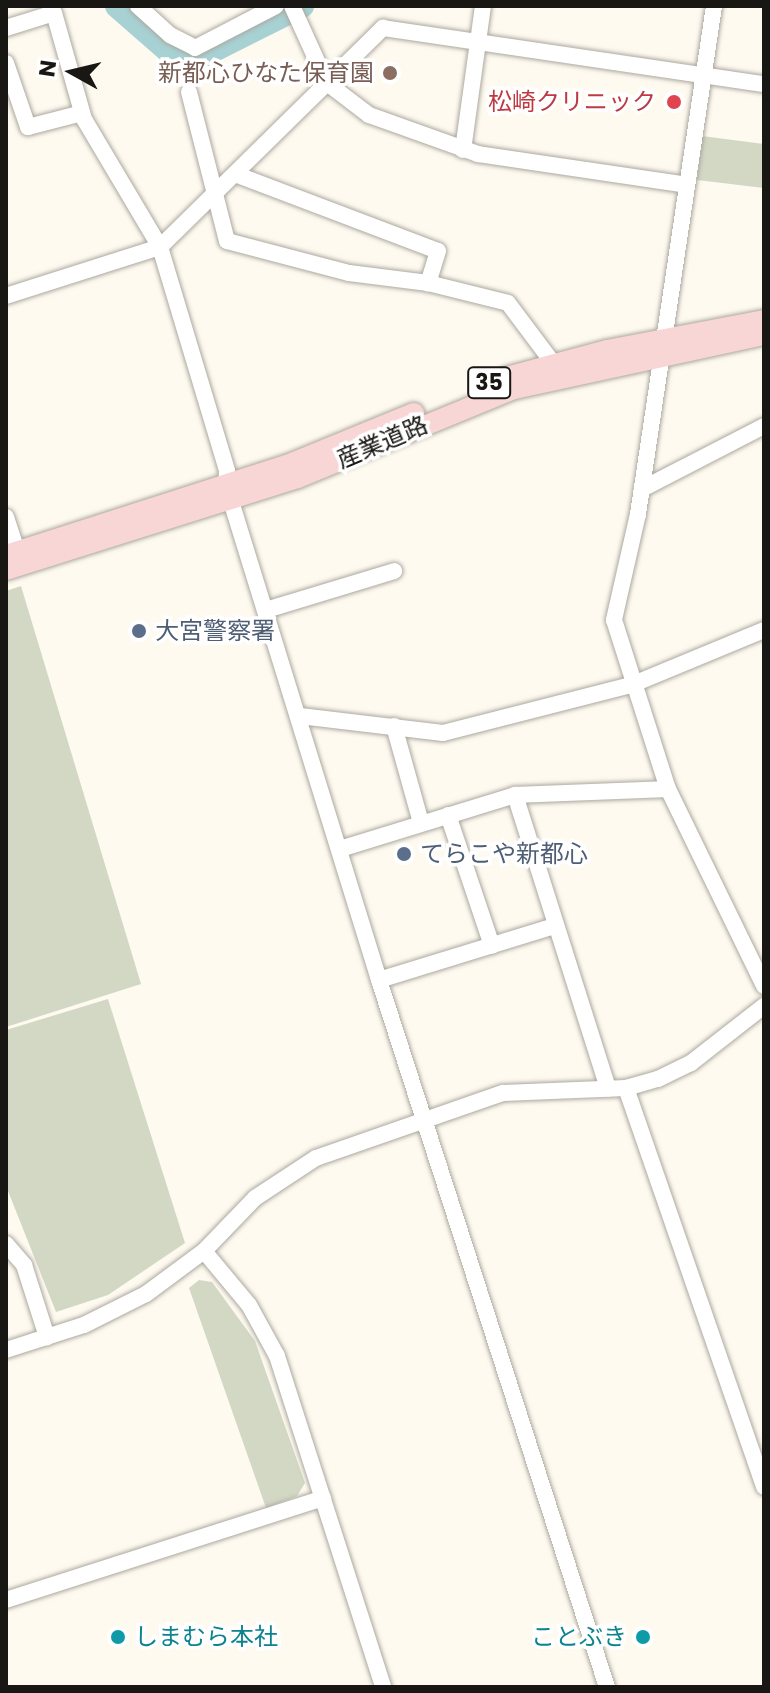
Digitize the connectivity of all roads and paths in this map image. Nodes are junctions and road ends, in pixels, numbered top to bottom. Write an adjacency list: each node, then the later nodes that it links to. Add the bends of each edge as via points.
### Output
1 (138, 6): 2 (street, via 170,35 195,48)
2 (276, 6)
3 (292, 6): 10 (street)
4 (483, 6): 7 (street)
5 (714, 6): 9 (street)
6 (6, 28): 13 (street, via 54,13)
7 (478, 41): 9 (street); 10 (street, via 383,28); 14 (street)
8 (6, 63): 13 (street, via 28,127)
9 (705, 75): 11 (street); 16 (street)
10 (327, 83): 14 (street, via 369,115); 15 (street)
11 (764, 84)
12 (189, 92): 17 (street)
13 (82, 113): 18 (street)
14 (463, 150): 16 (street)
15 (235, 174): 17 (street); 19 (street, via 438,251)
16 (687, 185): 23 (street)
17 (212, 196): 18 (street); 19 (street, via 227,241 349,273)
18 (160, 247): 20 (street); 27 (street, via 227,471)
19 (428, 283): 24 (street, via 508,303)
20 (6, 296)
21 (764, 320): 23 (main road, 産業道路 / 35)
22 (764, 335): 23 (main road, 産業道路 / 35)
23 (662, 346): 24 (main road, 産業道路 / 35); 26 (street); 27 (main road, 産業道路 / 35, via 514,389)
24 (553, 363): 27 (main road, 産業道路 / 35)
25 (764, 426): 26 (street)
26 (642, 489): 34 (street, via 614,620)
27 (229, 493): 29 (main road, 産業道路 / 35); 30 (main road, 産業道路 / 35); 32 (street)
28 (6, 517): 29 (street)
29 (11, 553)
30 (6, 570)
31 (394, 571): 32 (street)
32 (266, 610): 35 (street)
33 (764, 630): 34 (street)
34 (631, 685): 36 (street, via 443,733); 37 (street)
35 (300, 716): 36 (street); 41 (street)
36 (394, 726): 40 (street)
37 (668, 789): 38 (street); 45 (street)
38 (515, 795): 39 (street); 42 (street)
39 (448, 815): 40 (street); 43 (street)
40 (421, 823): 41 (street)
41 (340, 849): 44 (street)
42 (555, 926): 43 (street); 48 (street)
43 (492, 946): 44 (street)
44 (379, 980): 49 (street)
45 (764, 986)
46 (764, 1006): 47 (street, via 691,1063)
47 (626, 1088): 48 (street); 54 (street)
48 (608, 1089): 49 (street, via 503,1093)
49 (423, 1119): 51 (street, via 347,1145 286,1176 255,1198); 58 (street)
50 (6, 1246): 52 (street, via 24,1265)
51 (204, 1251): 52 (street, via 114,1312); 55 (street, via 249,1305 277,1356)
52 (47, 1337): 53 (street)
53 (6, 1350)
54 (764, 1487)
55 (323, 1498): 56 (street); 57 (street)
56 (6, 1600)
57 (383, 1687)
58 (607, 1687)

